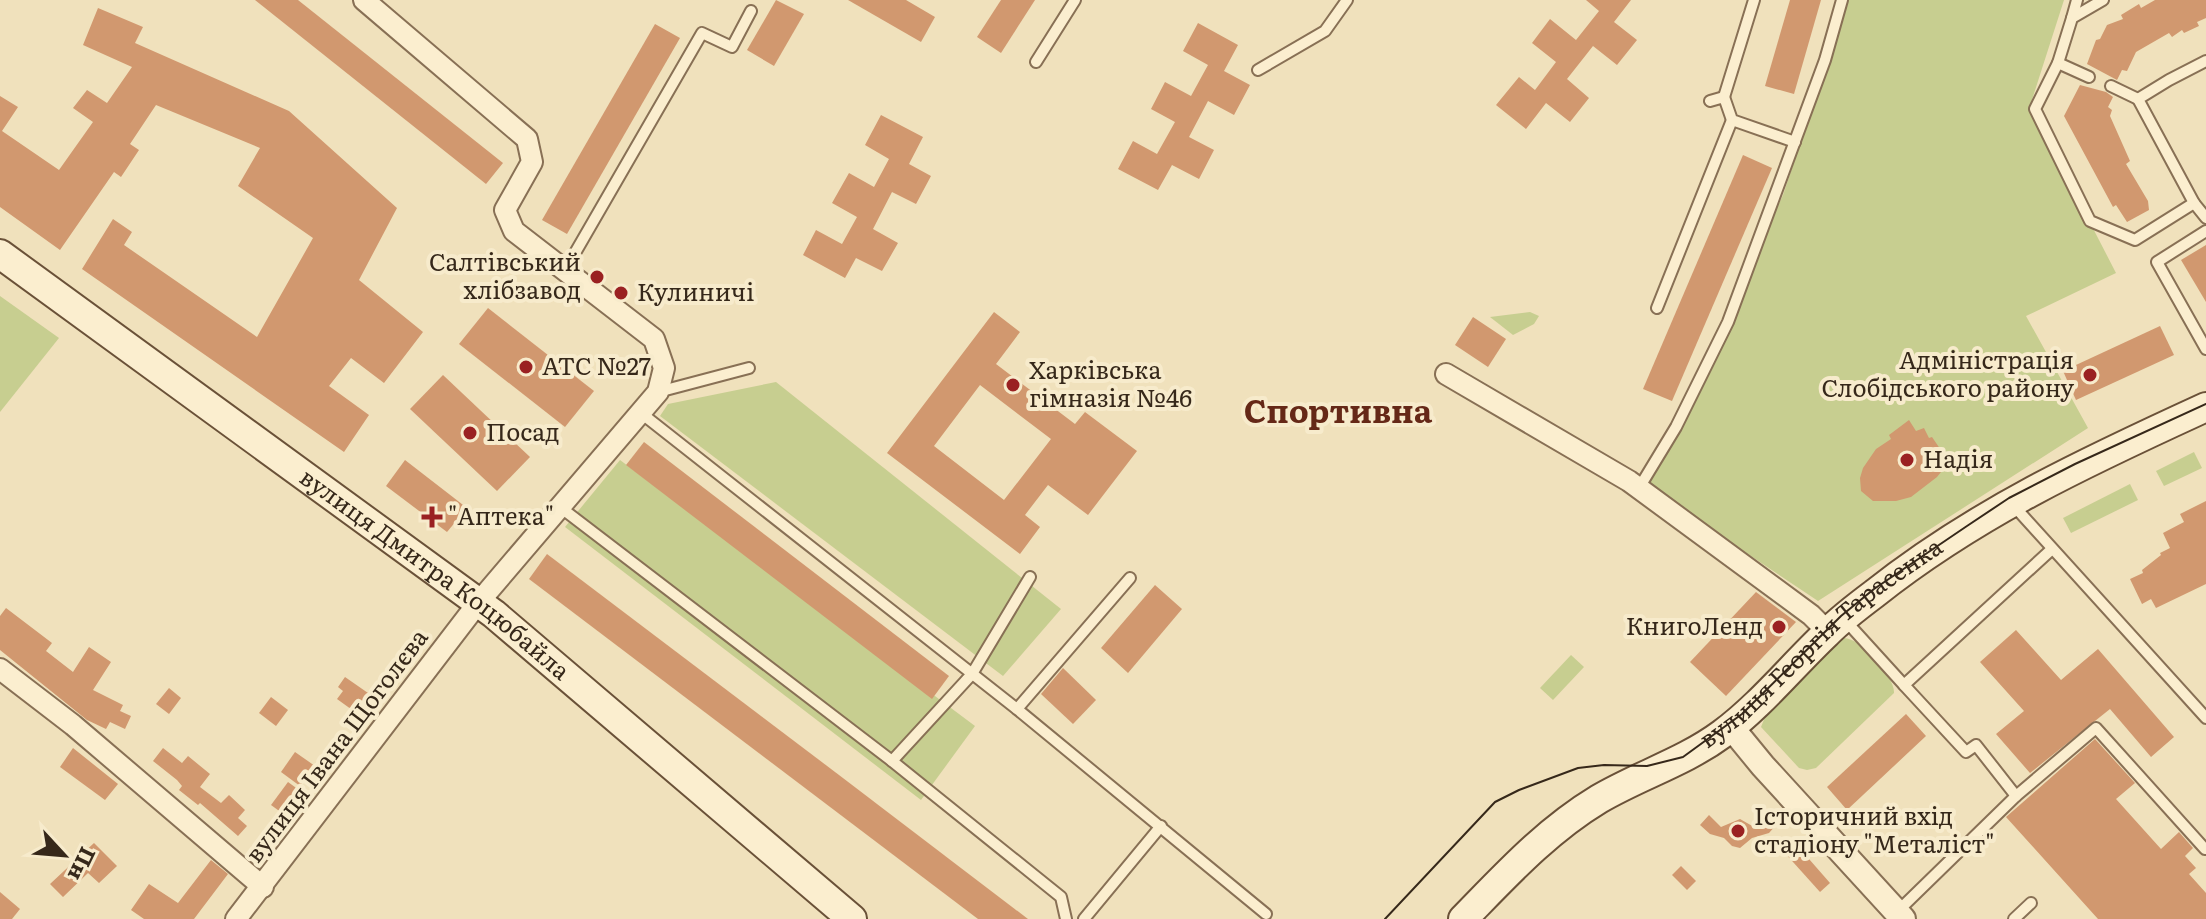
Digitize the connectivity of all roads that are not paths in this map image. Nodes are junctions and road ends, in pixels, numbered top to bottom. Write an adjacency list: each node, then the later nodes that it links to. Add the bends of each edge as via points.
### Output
1 (364, 0): 25 (street, via 527,139 532,162 505,210 514,231)
2 (1075, 0): 11 (lane)
3 (1347, 0): 13 (lane, via 1325,31)
4 (1754, 0): 16 (lane)
5 (1842, 0): 20 (lane)
6 (2077, 0): 9 (lane)
7 (2103, 0): 9 (lane)
8 (751, 11): 25 (lane, via 732,47 702,33)
9 (2072, 18): 12 (lane)
10 (2206, 61): 17 (lane)
11 (1036, 62)
12 (2058, 63): 14 (lane); 21 (lane, via 2035,109 2090,221 2135,240)
13 (1258, 70)
14 (2089, 77)
15 (2111, 86): 17 (lane)
16 (1724, 97): 18 (lane); 19 (lane)
17 (2138, 99): 21 (lane)
18 (1710, 101)
19 (1732, 120): 20 (lane); 26 (lane)
20 (1795, 142): 33 (lane, via 1728,322)
21 (2194, 203): 22 (lane)
22 (2206, 218)
23 (2206, 231): 27 (lane, via 2157,262)
24 (0, 254): 39 (main road, вулиця Дмитра Коцюбайла)
25 (564, 272): 30 (street, via 654,339 664,368)
26 (1657, 308)
27 (2206, 349)
28 (749, 368): 30 (lane)
29 (1446, 374): 33 (street)
30 (658, 392): 32 (street, вулиця Івана Щоголєва)
31 (2206, 407): 34 (main road, вулиця Георгія Тарасенка)
32 (641, 413): 35 (street, вулиця Івана Щоголєва); 42 (lane)
33 (1639, 488): 40 (street, via 1811,615)
34 (2010, 501): 36 (lane); 40 (main road, вулиця Георгія Тарасенка)
35 (560, 507): 39 (street, вулиця Івана Щоголєва); 47 (lane)
36 (2052, 549): 43 (lane); 45 (lane)
37 (1030, 577): 42 (lane)
38 (1130, 578): 44 (lane)
39 (478, 603): 51 (street, вулиця Івана Щоголєва); 55 (main road, вулиця Дмитра Коцюбайла)
40 (1836, 625): 43 (lane); 46 (main road, вулиця Георгія Тарасенка)
41 (0, 669): 51 (street)
42 (972, 674): 44 (lane); 47 (lane)
43 (1904, 685): 48 (lane, via 1966,752 1976,745)
44 (1017, 709): 49 (lane)
45 (2206, 718)
46 (1731, 727): 54 (street); 59 (main road, вулиця Георгія Тарасенка, via 1691,756 1574,815 1535,846)
47 (892, 761): 57 (lane, via 1061,897)
48 (2016, 796): 50 (lane, via 2096,728); 54 (lane)
49 (1161, 826): 53 (lane); 58 (lane)
50 (2205, 849)
51 (263, 887): 56 (street, вулиця Івана Щоголєва)
52 (2031, 903): 60 (lane)
53 (1266, 914)
54 (1900, 915)
55 (849, 918)
56 (236, 919)
57 (1066, 919)
58 (1084, 919)
59 (1463, 919)
60 (2014, 919)

